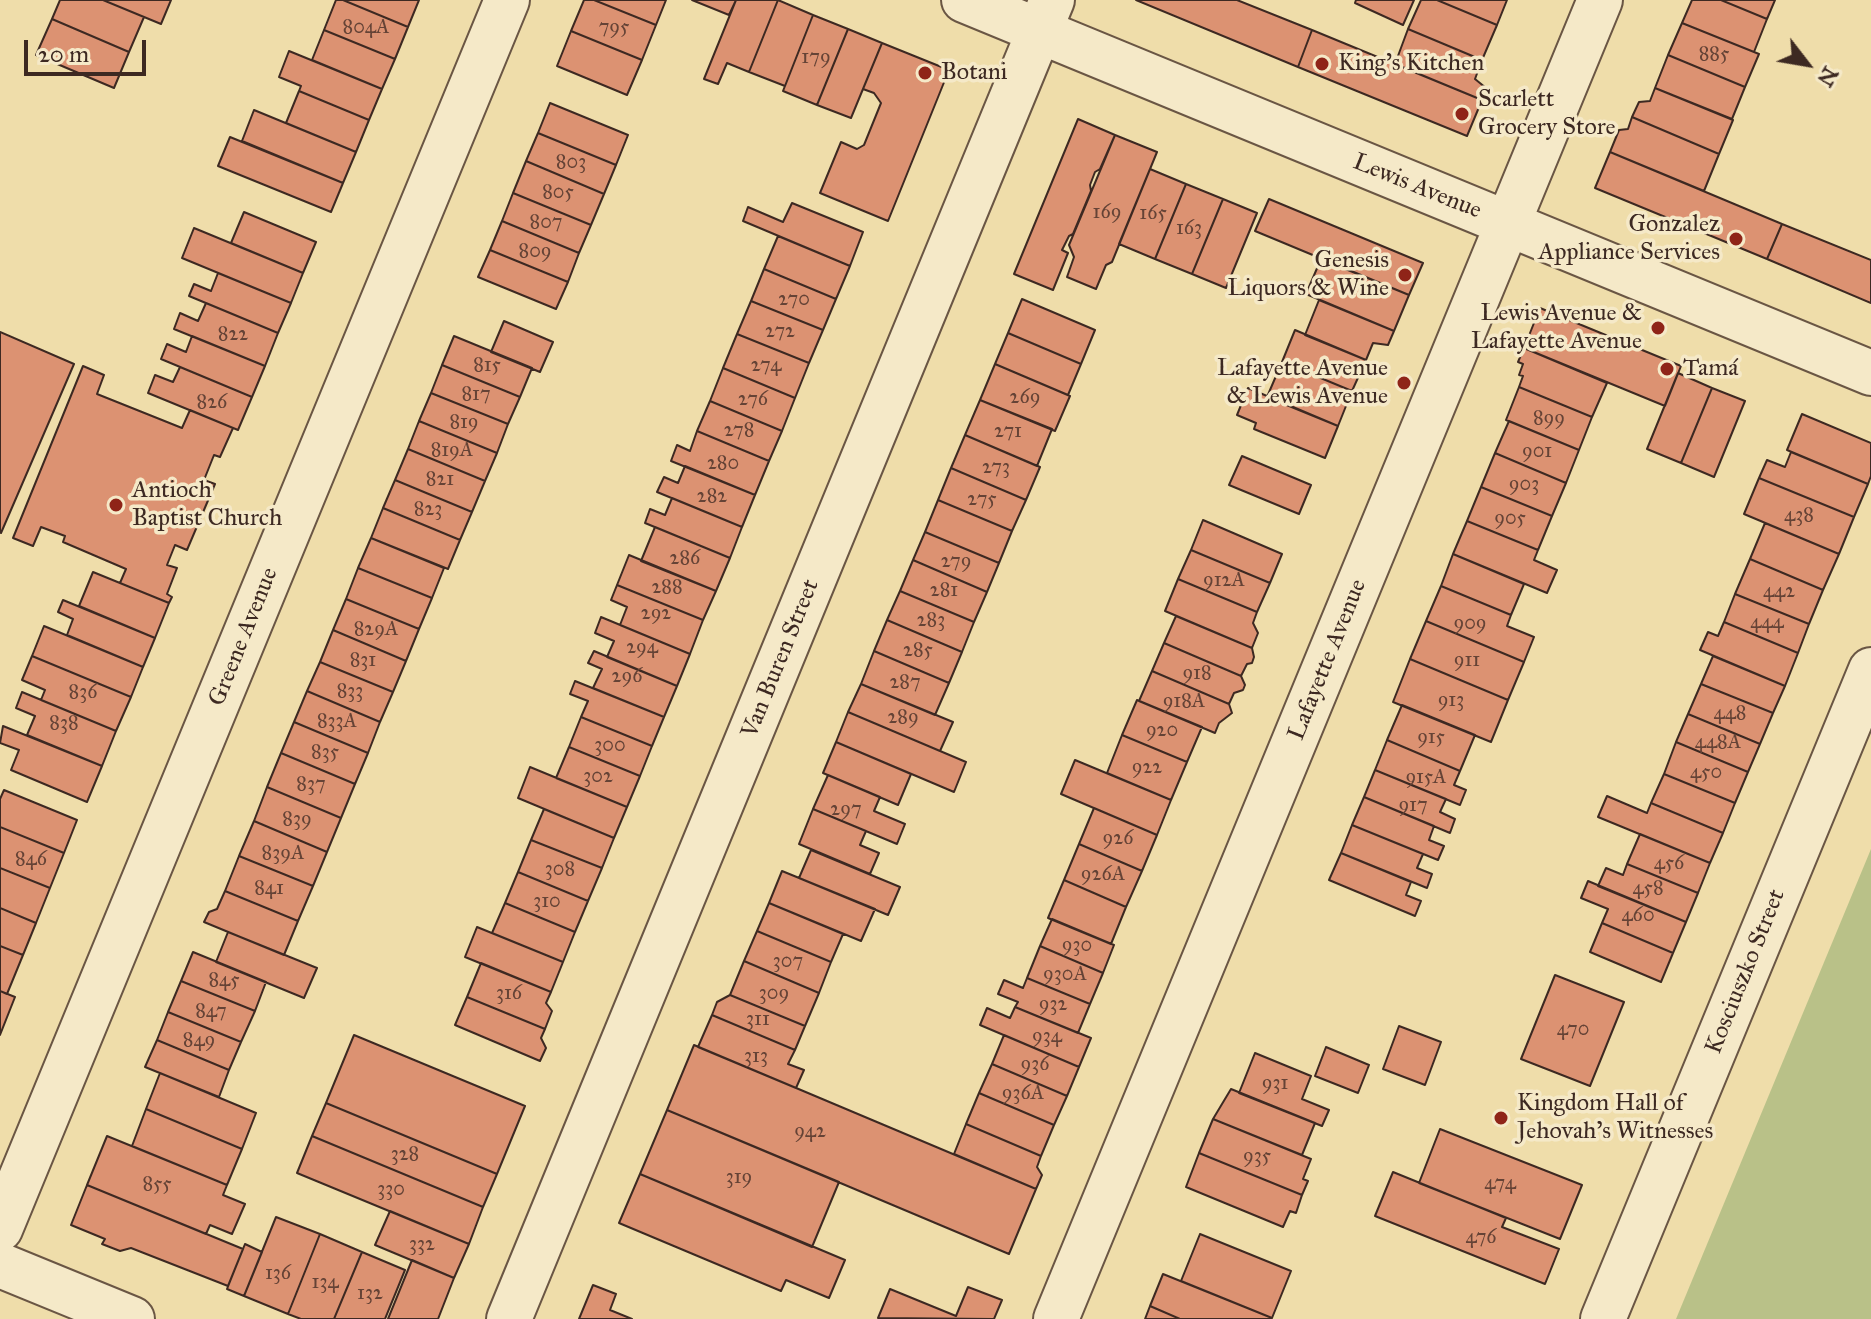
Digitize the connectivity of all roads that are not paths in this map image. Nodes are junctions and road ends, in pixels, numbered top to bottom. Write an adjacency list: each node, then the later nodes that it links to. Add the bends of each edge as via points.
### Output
1 (507, 0): 8 (street, Greene Avenue)
2 (964, 0): 4 (street, Lewis Avenue)
3 (1600, 0): 5 (street, Lafayette Avenue)
4 (1046, 16): 5 (street, Lewis Avenue); 11 (street, Van Buren Street)
5 (1508, 224): 6 (street, Lewis Avenue); 12 (street, Lafayette Avenue)
6 (1871, 373)
7 (1871, 670): 13 (street, Kosciuszko Street)
8 (0, 1229)
9 (0, 1265): 10 (street)
10 (132, 1319)
11 (509, 1319)
12 (1056, 1319)
13 (1603, 1319)

